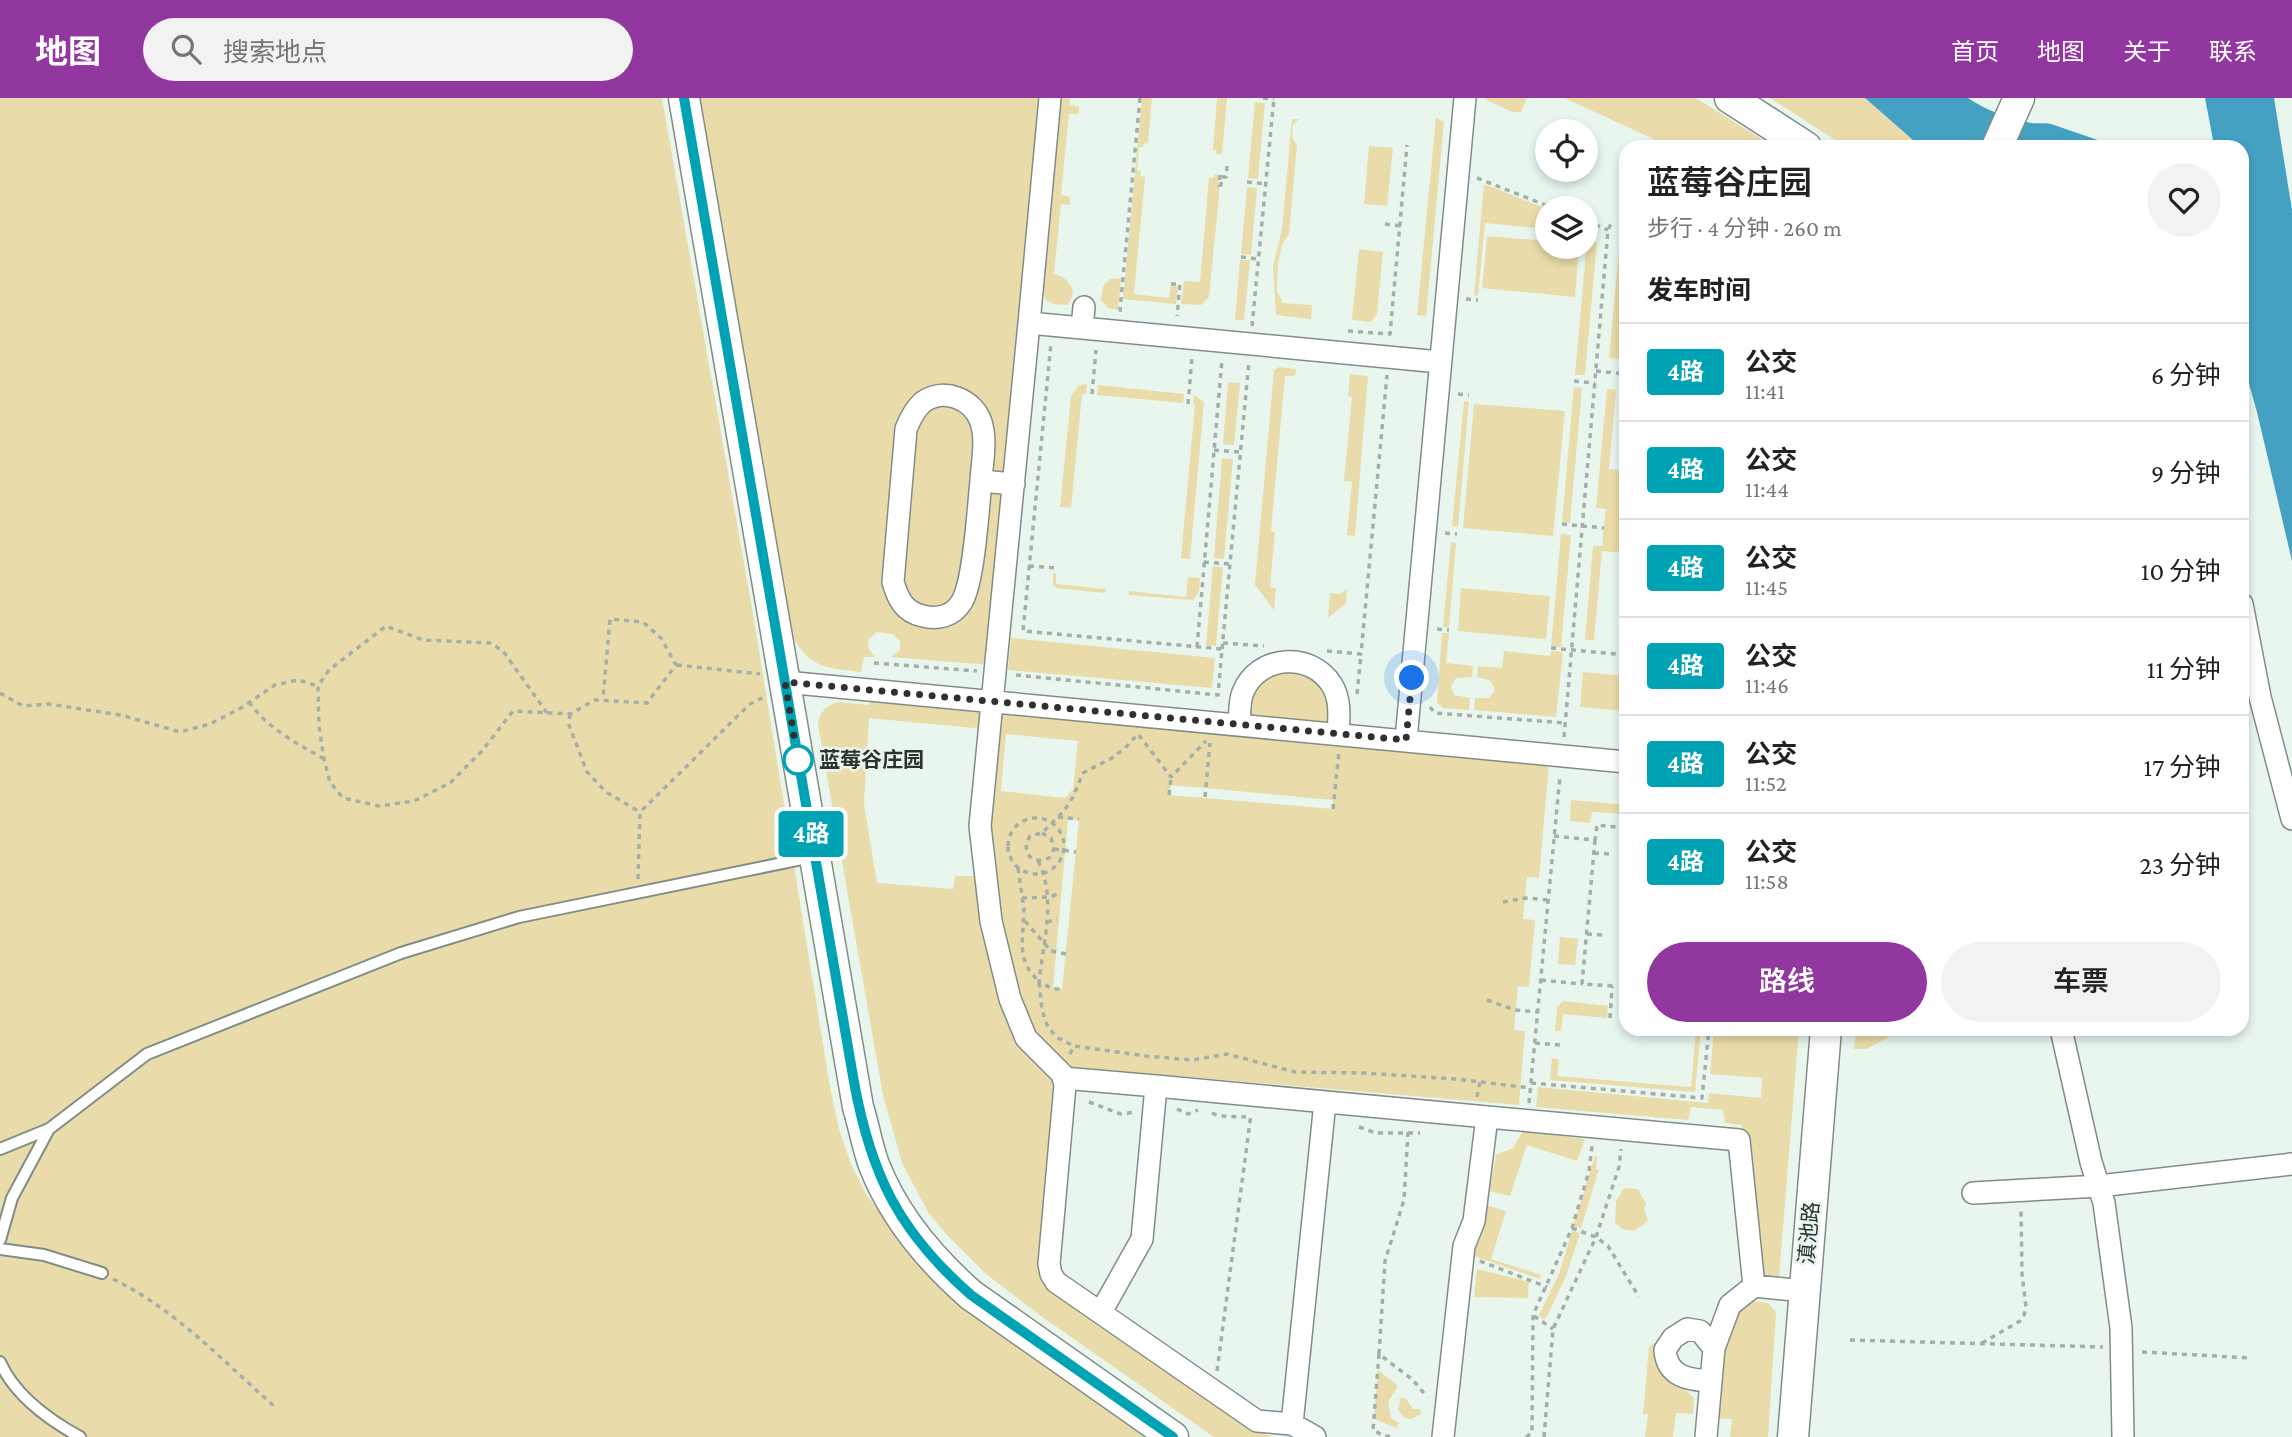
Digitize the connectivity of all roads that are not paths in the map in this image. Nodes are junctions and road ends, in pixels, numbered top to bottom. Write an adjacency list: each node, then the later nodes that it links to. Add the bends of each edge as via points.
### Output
1 (684, 98): 13 (street)
2 (1050, 98): 8 (street)
3 (1465, 98): 9 (street)
4 (1730, 98): 6 (street)
5 (2016, 105): 7 (street)
6 (1795, 140)
7 (2000, 140)
8 (1029, 323): 9 (street, via 1088,325); 11 (street)
9 (1440, 362): 18 (street)
10 (981, 481): 10 (street, via 984,438 976,411 956,397 941,396 921,403 906,429 892,582 907,610 939,617 962,603 969,582); 11 (street)
11 (1014, 484): 15 (street)
12 (2249, 678): 14 (street)
13 (771, 684): 15 (street); 21 (street)
14 (2251, 699): 20 (street)
15 (993, 702): 16 (street); 24 (street, via 980,826 991,921 1010,999 1026,1038)
16 (1239, 725): 17 (street); 17 (street, via 1242,694 1250,680 1276,662 1293,661 1316,669 1333,686)
17 (1339, 738): 18 (street)
18 (1406, 740): 19 (street)
19 (1619, 760)
20 (2292, 819)
21 (814, 856): 28 (lane, via 519,917 401,953 147,1054); 44 (street, via 859,1107 873,1162 892,1201 933,1258 971,1295)
22 (1825, 1036): 37 (street, 滇池路)
23 (2063, 1036): 31 (street)
24 (1063, 1084): 25 (street); 38 (street, via 1049,1264 1056,1282)
25 (1156, 1086): 26 (street); 38 (street, via 1142,1239)
26 (1325, 1102): 27 (street); 42 (street)
27 (1488, 1117): 36 (street, via 1739,1140); 46 (street, via 1474,1221 1464,1246)
28 (49, 1129): 29 (lane); 33 (lane, via 12,1198)
29 (0, 1149)
30 (2292, 1164): 31 (street)
31 (2099, 1186): 32 (street); 49 (street, via 2122,1348)
32 (1973, 1193)
33 (0, 1240)
34 (0, 1249): 35 (lane, via 44,1255)
35 (102, 1273)
36 (1754, 1286): 37 (street); 39 (street, via 1730,1305)
37 (1804, 1291): 48 (street, 滇池路)
38 (1101, 1312): 42 (street, via 1257,1421)
39 (1714, 1348): 41 (street); 41 (street, via 1700,1331 1686,1329 1665,1350 1678,1375)
40 (0, 1362): 43 (lane, via 14,1386 40,1411)
41 (1711, 1381): 47 (street)
42 (1292, 1424): 45 (street)
43 (80, 1437)
44 (1173, 1437)
45 (1315, 1437)
46 (1443, 1437)
47 (1706, 1437)
48 (1793, 1437)
49 (2123, 1437)

